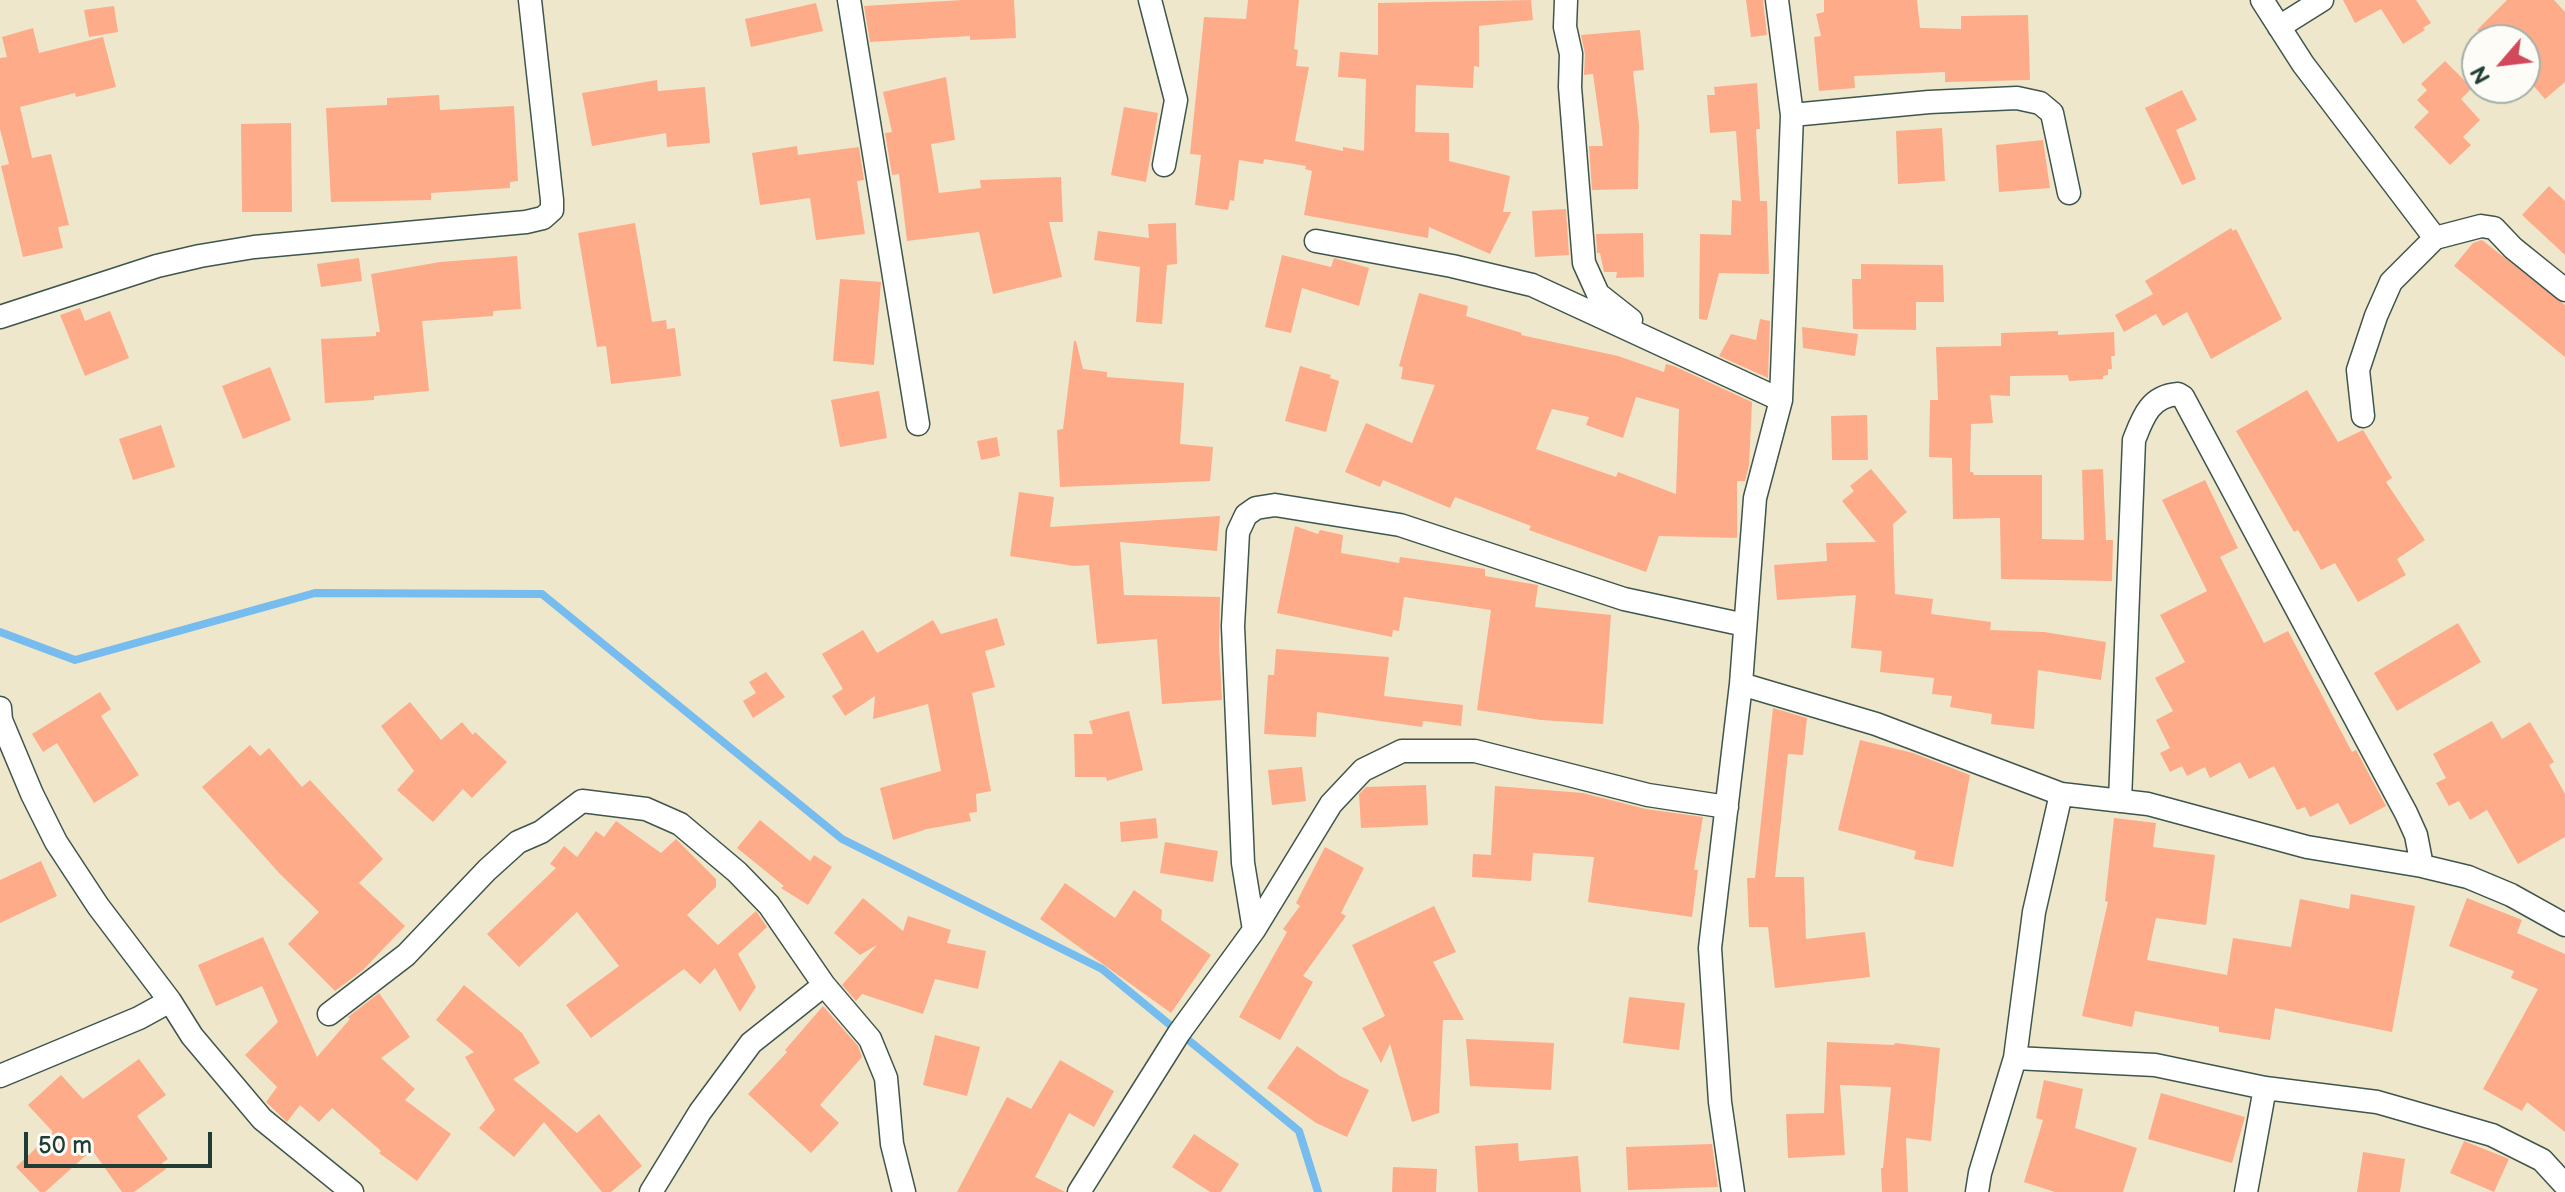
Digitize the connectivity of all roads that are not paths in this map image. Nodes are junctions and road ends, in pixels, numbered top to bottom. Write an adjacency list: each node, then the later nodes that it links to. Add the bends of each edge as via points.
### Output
1 (530, 0): 15 (street, via 552,200 552,210 543,218 200,256)
2 (849, 0): 19 (street)
3 (1150, 0): 10 (street, via 1176,100)
4 (1566, 0): 16 (street, via 1584,263 1598,294)
5 (1777, 0): 9 (street)
6 (2262, 0): 8 (street)
7 (2322, 0): 8 (street)
8 (2279, 27): 12 (street)
9 (1792, 115): 11 (street, via 1929,102 2017,98 2040,103 2052,113); 17 (street)
10 (1164, 165)
11 (2069, 193)
12 (2435, 238): 14 (street, via 2481,226 2494,228); 18 (street, via 2391,282 2376,316 2358,370)
13 (1316, 241): 16 (street, via 1532,285)
14 (2565, 290)
15 (0, 317)
16 (1664, 345): 17 (street)
17 (1781, 400): 20 (street, via 1755,498)
18 (2363, 416)
19 (918, 424)
20 (1745, 625): 21 (street); 28 (street, via 1624,599 1400,525 1275,505 1256,508 1238,532 1233,626 1243,863)
21 (1741, 684): 23 (street, via 1876,724); 25 (street)
22 (0, 708): 30 (street, via 56,842)
23 (2061, 794): 24 (street); 32 (street, via 2034,912)
24 (2120, 801): 26 (street, via 2307,847); 26 (street, via 2134,440 2151,404 2178,394 2406,813)
25 (1727, 807): 28 (street, via 1648,795 1475,751 1402,751 1363,770 1331,804); 40 (street, via 1710,948 1720,1102)
26 (2422, 866): 27 (street, via 2468,877)
27 (2565, 925)
28 (1254, 930): 39 (street, via 1179,1033)
29 (824, 985): 31 (street, via 769,905 680,824 646,809 582,801 518,842 406,955); 37 (street, via 751,1043); 38 (street, via 870,1039 881,1061)
30 (170, 1001): 33 (street); 36 (street, via 192,1036 262,1119)
31 (329, 1014)
32 (2015, 1058): 34 (street, via 2155,1065); 41 (street)
33 (0, 1076)
34 (2265, 1088): 35 (street, via 2377,1102 2492,1135 2542,1160); 42 (street)
35 (2565, 1185)
36 (352, 1192)
37 (651, 1192)
38 (904, 1192)
39 (1079, 1192)
40 (1733, 1192)
41 (1977, 1192)
42 (2246, 1192)

